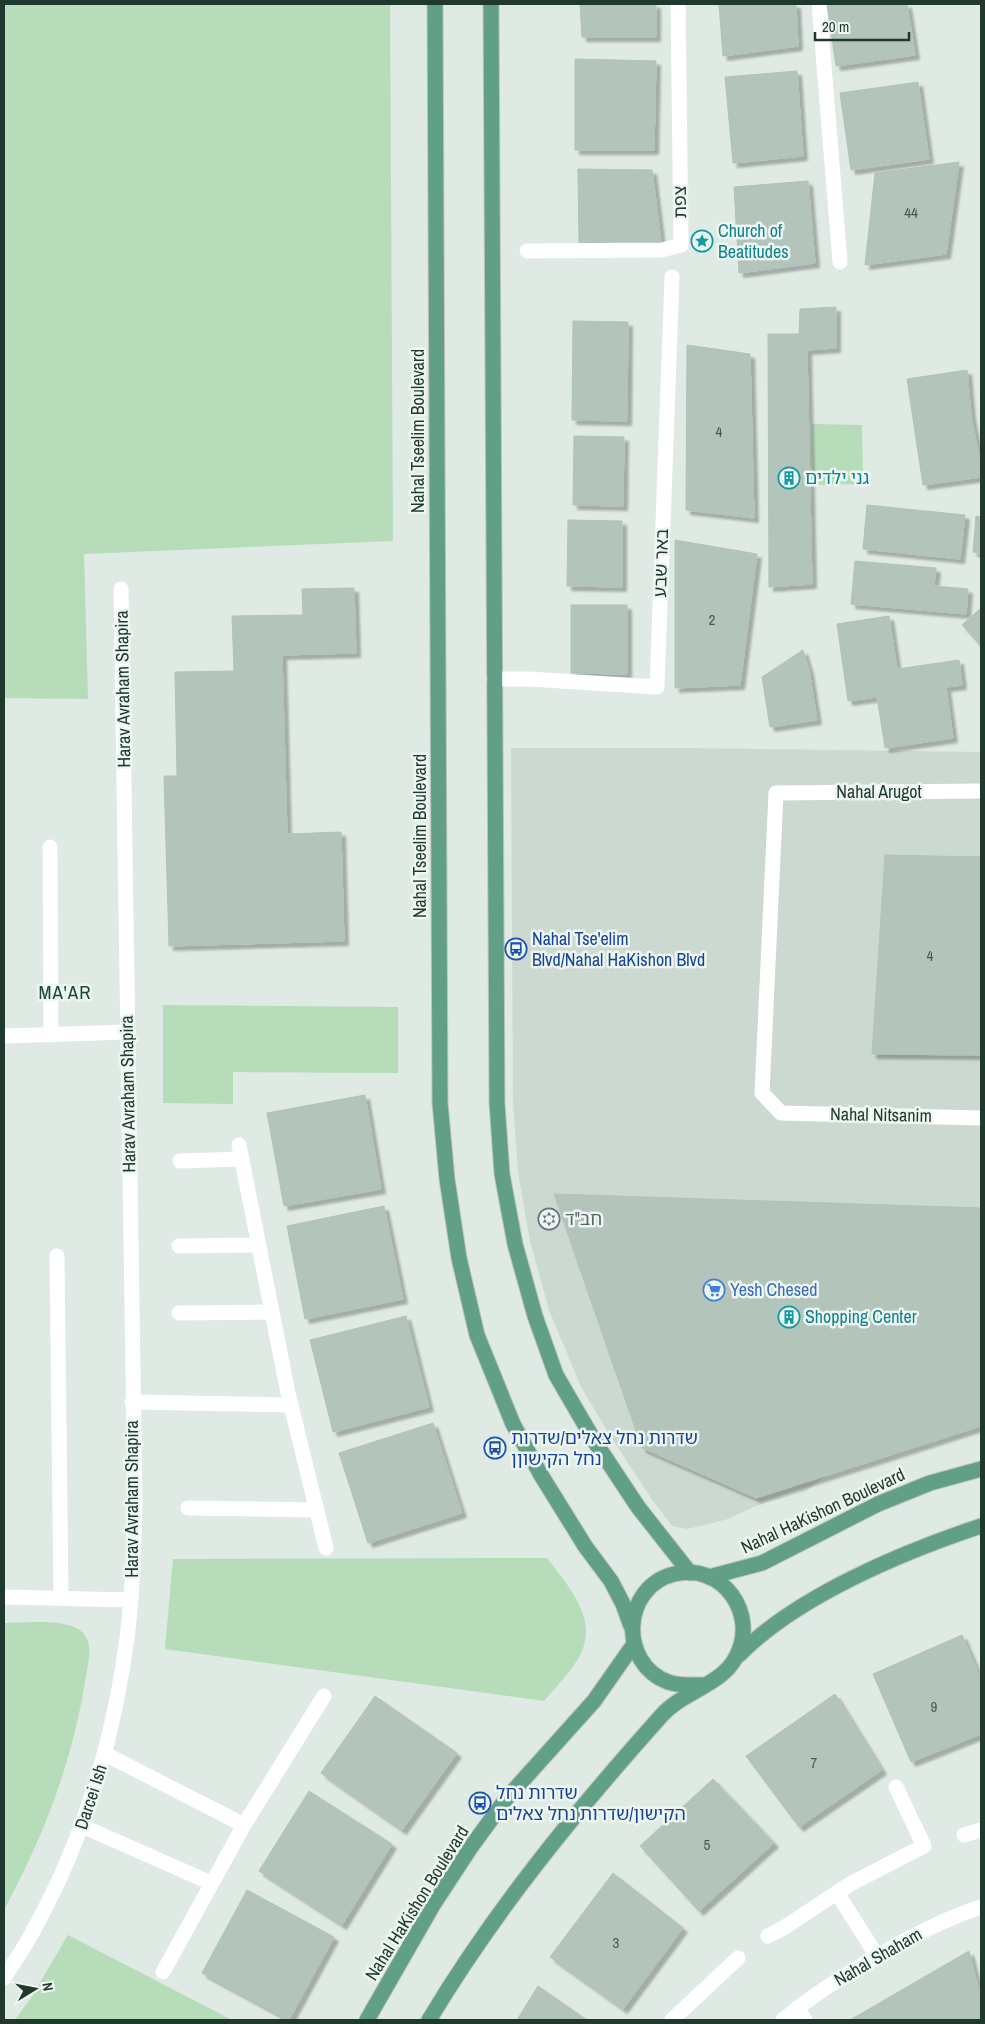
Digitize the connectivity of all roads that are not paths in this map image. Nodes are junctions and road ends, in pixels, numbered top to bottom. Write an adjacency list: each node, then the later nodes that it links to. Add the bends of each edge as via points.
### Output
1 (435, 4): 35 (main road, Nahal Tseelim Boulevard, via 440,1103 448,1180 459,1258 477,1335 513,1424 580,1538 611,1581)
2 (491, 4): 9 (main road)
3 (678, 4): 5 (street, צפת, via 681,245 662,250)
4 (819, 4): 6 (street)
5 (527, 251)
6 (840, 262)
7 (672, 277): 9 (street, באר שבע, via 657,687)
8 (121, 589): 12 (street, Harav Avraham Shapira)
9 (494, 679): 30 (main road, via 497,1103 502,1174 515,1244 556,1375 638,1507)
10 (981, 791): 15 (street, Nahal Arugot, via 776,793 762,1092)
11 (50, 847): 13 (street)
12 (128, 1032): 13 (street); 23 (street, Harav Avraham Shapira)
13 (51, 1035): 14 (street)
14 (4, 1036)
15 (781, 1113): 16 (street, Nahal Nitsanim)
16 (981, 1118)
17 (180, 1161): 18 (street, via 241,1152)
18 (258, 1245): 19 (street); 21 (street)
19 (179, 1246)
20 (57, 1256): 33 (street)
21 (272, 1312): 22 (street); 24 (street)
22 (179, 1313)
23 (132, 1402): 24 (street); 34 (street, Harav Avraham Shapira, via 134,1501)
24 (291, 1405): 27 (street)
25 (981, 1469): 31 (main road, Nahal HaKishon Boulevard, via 930,1483 878,1504 762,1563)
26 (188, 1508): 27 (street)
27 (316, 1510): 29 (street)
28 (981, 1526): 37 (main road, via 858,1576 772,1625)
29 (326, 1548)
30 (690, 1573): 31 (main road); 35 (main road, via 674,1574 647,1590 633,1614)
31 (709, 1577): 37 (main road, via 723,1585 741,1611 744,1627)
32 (4, 1598): 33 (street)
33 (61, 1598): 34 (street)
34 (130, 1600): 40 (street, Darcei Ish, via 119,1692)
35 (631, 1626): 36 (main road)
36 (634, 1644): 38 (main road, via 641,1660 668,1682); 55 (main road, Nahal HaKishon Boulevard, via 594,1701 506,1800 471,1846)
37 (736, 1658): 38 (main road, via 727,1669)
38 (703, 1685): 56 (main road, via 664,1712 553,1842 474,1948)
39 (324, 1696): 43 (street)
40 (105, 1754): 42 (street, Darcei Ish); 43 (street)
41 (896, 1787): 47 (street, via 924,1846)
42 (82, 1826): 46 (street); 53 (street, Darcei Ish, via 32,1934)
43 (244, 1826): 46 (street)
44 (981, 1830): 45 (street)
45 (964, 1835)
46 (211, 1883): 52 (street)
47 (837, 1892): 49 (street); 50 (street)
48 (981, 1908): 50 (street, Nahal Shaham, via 912,1936)
49 (768, 1936)
50 (877, 1956): 54 (street, Nahal Shaham, via 832,1982)
51 (738, 1958): 57 (street)
52 (163, 1972)
53 (4, 1978)
54 (801, 2014): 58 (street, Nahal Shaham)
55 (367, 2020)
56 (429, 2020)
57 (672, 2020)
58 (783, 2020)

